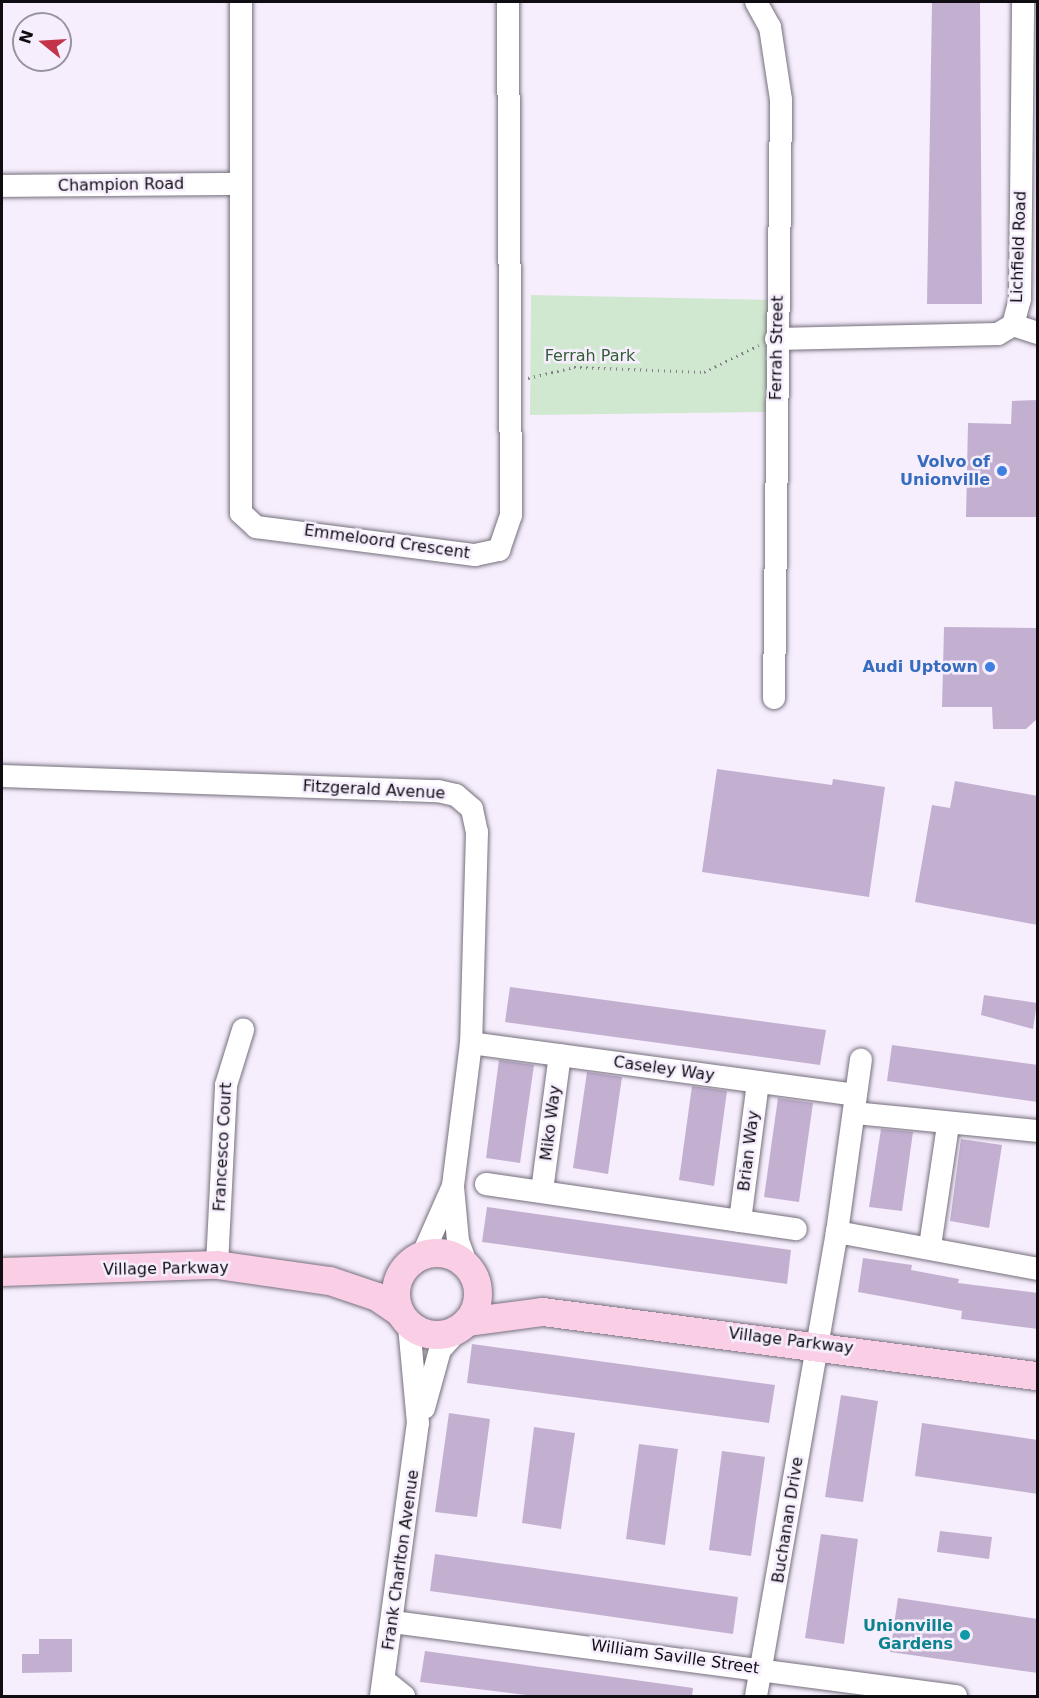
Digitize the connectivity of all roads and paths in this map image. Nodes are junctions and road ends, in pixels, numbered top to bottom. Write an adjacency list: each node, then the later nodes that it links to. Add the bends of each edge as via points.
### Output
1 (241, 2): 6 (street, Emmeloord Crescent)
2 (508, 2): 11 (street, Emmeloord Crescent)
3 (756, 2): 10 (street, Ferrah Street, via 770,27 781,100)
4 (1023, 2): 5 (street, Lichfield Road)
5 (1030, 41): 8 (street, Lichfield Road, via 1020,298)
6 (241, 184): 7 (street, Champion Road); 11 (street, Emmeloord Crescent, via 239,501 246,523 475,555 499,550 512,515)
7 (2, 186)
8 (1012, 325): 9 (street); 10 (street, Lichfield Road, via 998,334)
9 (1038, 333)
10 (776, 339): 11 (path, via 732,354 704,372 574,367); 12 (street, Ferrah Street)
11 (509, 383)
12 (774, 699)
13 (2, 776): 15 (street, Fitzgerald Avenue, via 456,795 472,809 477,832)
14 (243, 1030): 30 (street, Francesco Court, via 226,1085)
15 (471, 1043): 16 (street, Caseley Way); 23 (street, Fitzgerald Avenue)
16 (560, 1055): 18 (street, Caseley Way); 24 (street, Miko Way)
17 (861, 1060): 19 (street, Buchanan Drive)
18 (758, 1082): 19 (street, Caseley Way); 25 (street, Brian Way)
19 (855, 1104): 20 (street, Caseley Way); 27 (street, Buchanan Drive)
20 (948, 1125): 21 (street, Caseley Way); 28 (street)
21 (1038, 1131)
22 (486, 1184): 24 (street)
23 (453, 1186): 29 (street, Fitzgerald Avenue); 33 (street, Fitzgerald Avenue, via 460,1251)
24 (542, 1191): 25 (street)
25 (740, 1221): 26 (street)
26 (796, 1229)
27 (837, 1232): 28 (street); 38 (street, Buchanan Drive)
28 (930, 1246): 31 (street)
29 (413, 1262): 33 (main road, via 446,1254); 34 (main road, Village Parkway); 36 (main road, via 395,1289)
30 (217, 1265): 32 (main road, Village Parkway); 34 (main road, Village Parkway)
31 (1038, 1269)
32 (2, 1272)
33 (471, 1273): 35 (main road, Village Parkway); 37 (main road, via 477,1302)
34 (330, 1281): 36 (main road, Village Parkway, via 377,1297)
35 (543, 1312): 37 (main road, Village Parkway); 38 (main road, Village Parkway)
36 (404, 1319): 37 (main road, via 432,1336); 40 (street, Frank Charlton Avenue)
37 (462, 1326): 40 (street, Frank Charlton Avenue, via 440,1350)
38 (814, 1343): 39 (main road, Village Parkway); 42 (street, Buchanan Drive)
39 (1038, 1376)
40 (418, 1423): 41 (street, Frank Charlton Avenue)
41 (393, 1622): 42 (street, William Saville Street); 43 (street, Frank Charlton Avenue)
42 (762, 1669): 45 (street, Buchanan Drive); 46 (street, William Saville Street)
43 (382, 1688): 44 (street)
44 (404, 1696)
45 (756, 1696)
46 (956, 1696)

